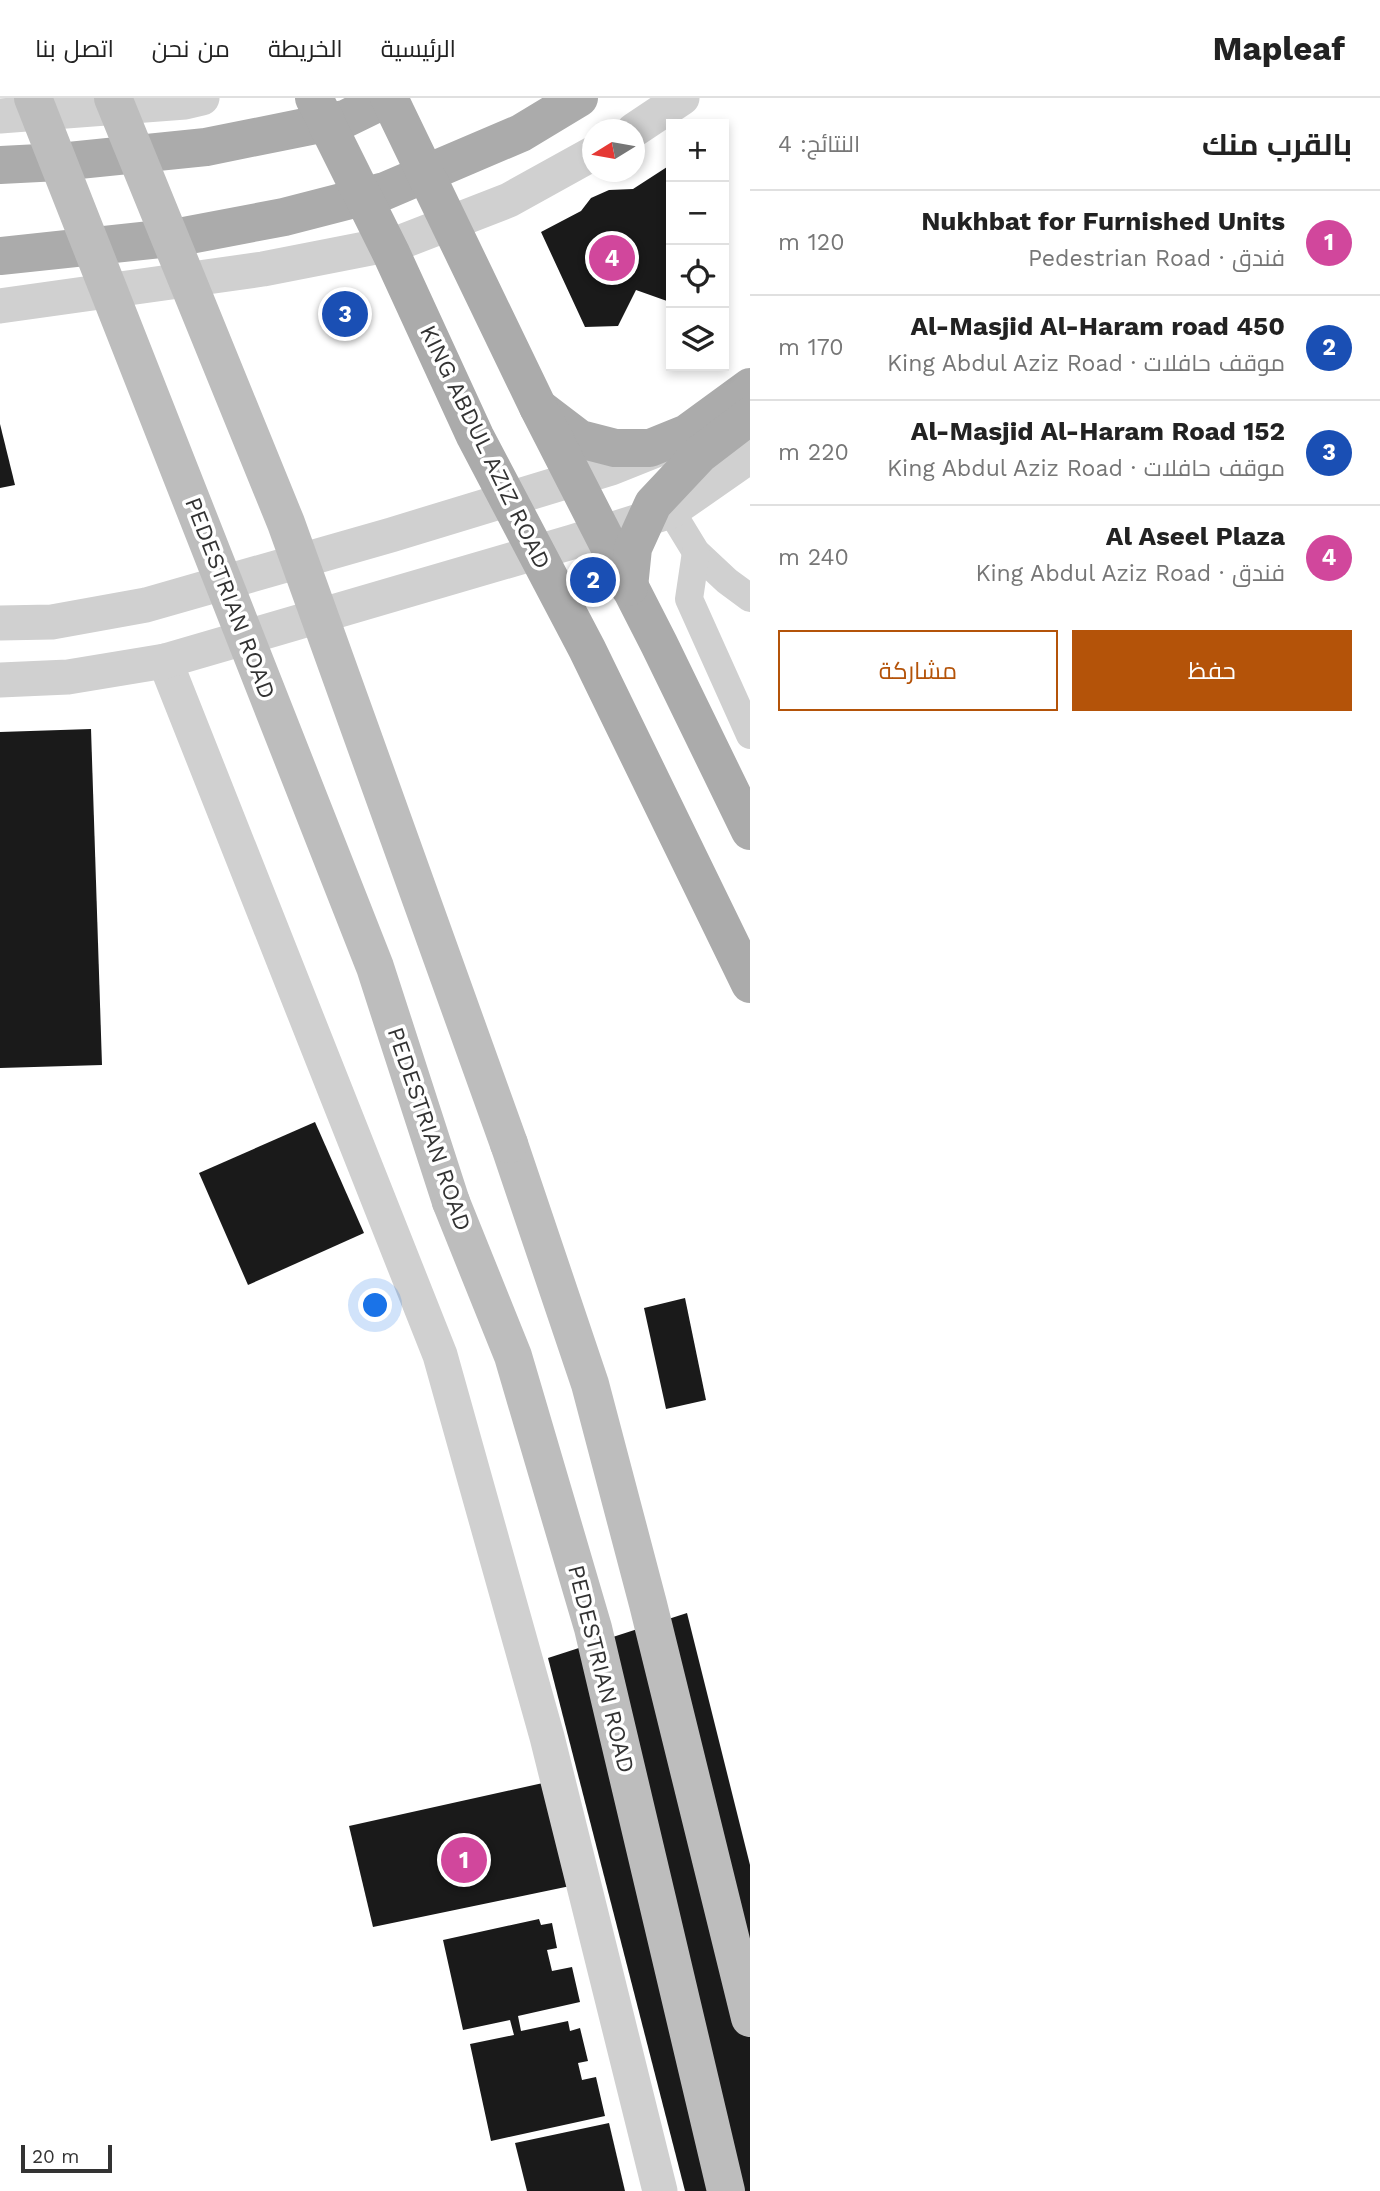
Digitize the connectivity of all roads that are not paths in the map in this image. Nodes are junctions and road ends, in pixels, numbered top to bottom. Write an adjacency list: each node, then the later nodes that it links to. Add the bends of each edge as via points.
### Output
1 (33, 98): 30 (main road, PEDESTRIAN ROAD, bridge, via 374,967 452,1202 513,1356 593,1628)
2 (114, 98): 28 (main road, bridge, via 286,523 509,1144 590,1384)
3 (202, 98): 8 (street)
4 (314, 98): 27 (main road, KING ABDUL AZIZ ROAD, bridge, via 475,436 587,649)
5 (388, 98): 11 (main road, via 345,119 206,147); 15 (main road, bridge)
6 (579, 98): 12 (main road, via 521,133 384,191 179,237)
7 (682, 98): 9 (street)
8 (0, 116)
9 (645, 123)
10 (582, 160): 13 (street, via 509,200 401,242 263,269)
11 (0, 165)
12 (0, 256)
13 (0, 306)
14 (750, 387): 15 (main road, via 687,433 650,448 615,448 580,439)
15 (538, 407): 20 (main road, bridge)
16 (750, 414): 20 (main road, bridge, via 700,454 653,504 633,548); 22 (street, via 611,468 146,605 52,622)
17 (750, 456): 18 (street)
18 (671, 511): 19 (street); 23 (street)
19 (696, 552): 21 (street); 25 (street, via 689,599)
20 (629, 587): 26 (main road, bridge)
21 (750, 598)
22 (0, 623)
23 (165, 661): 24 (street, via 68,677); 29 (street, via 440,1355 547,1737)
24 (0, 680)
25 (750, 735)
26 (750, 831)
27 (750, 984)
28 (750, 2018)
29 (660, 2191)
30 (726, 2191)

